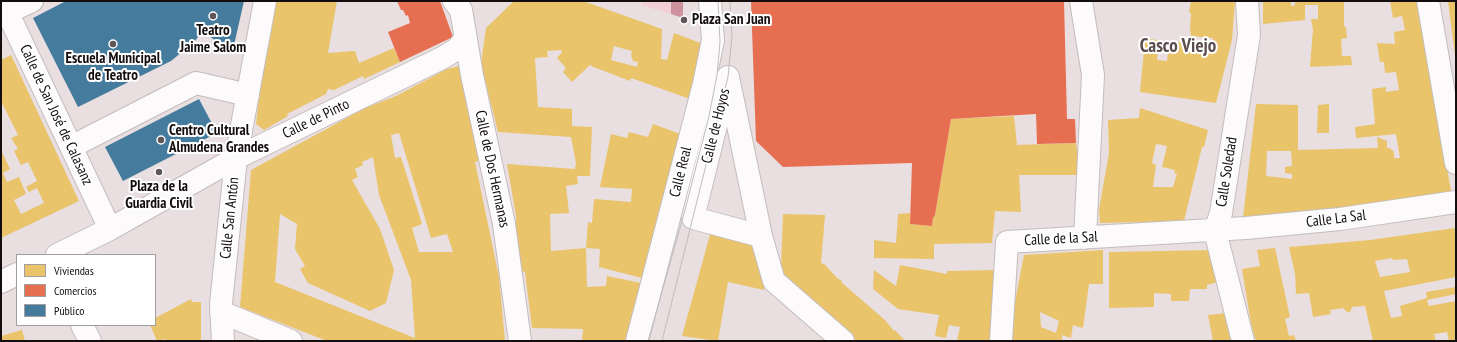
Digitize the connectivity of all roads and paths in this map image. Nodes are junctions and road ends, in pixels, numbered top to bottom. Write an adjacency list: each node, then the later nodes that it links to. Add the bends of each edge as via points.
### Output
1 (32, 1): 8 (street)
2 (265, 1): 13 (street, Calle San Antón)
3 (710, 1): 11 (street, Calle Real, via 713,40)
4 (1081, 1): 21 (street, via 1092,75)
5 (1247, 1): 19 (street, Calle Soledad, via 1249,35 1221,213)
6 (1428, 1): 15 (street)
7 (463, 4): 10 (street, Calle de Dos Hermanas)
8 (5, 7): 9 (street, Calle de San José de Calasanz)
9 (9, 37): 14 (street, Calle de San José de Calasanz)
10 (466, 38): 16 (street, Calle de Pinto, via 456,49 442,58); 30 (street, Calle de Dos Hermanas, via 504,224)
11 (706, 75): 12 (street); 31 (street, Calle Real)
12 (728, 77): 20 (street, Calle de Hoyos); 20 (street, Calle de Hoyos, via 693,218)
13 (248, 95): 14 (street, via 196,83); 16 (street, Calle San Antón)
14 (71, 147): 18 (street, Calle de San José de Calasanz)
15 (1455, 149)
16 (236, 158): 18 (street, Calle de Pinto); 25 (street, Calle San Antón)
17 (1456, 202): 19 (street, Calle La Sal, via 1340,219)
18 (110, 229): 22 (street, Calle de Pinto)
19 (1215, 231): 21 (street, Calle de la Sal); 34 (street)
20 (761, 236): 32 (street, Calle de Hoyos, via 774,281)
21 (1085, 238): 33 (street, Calle de la Sal, via 1007,242)
22 (59, 254)
23 (16, 274): 24 (street)
24 (1, 282)
25 (221, 312): 28 (street, Calle San Antón); 29 (street)
26 (82, 326): 27 (street)
27 (90, 341)
28 (223, 341)
29 (291, 341)
30 (520, 341)
31 (637, 341)
32 (843, 341)
33 (1001, 341)
34 (1243, 341)

